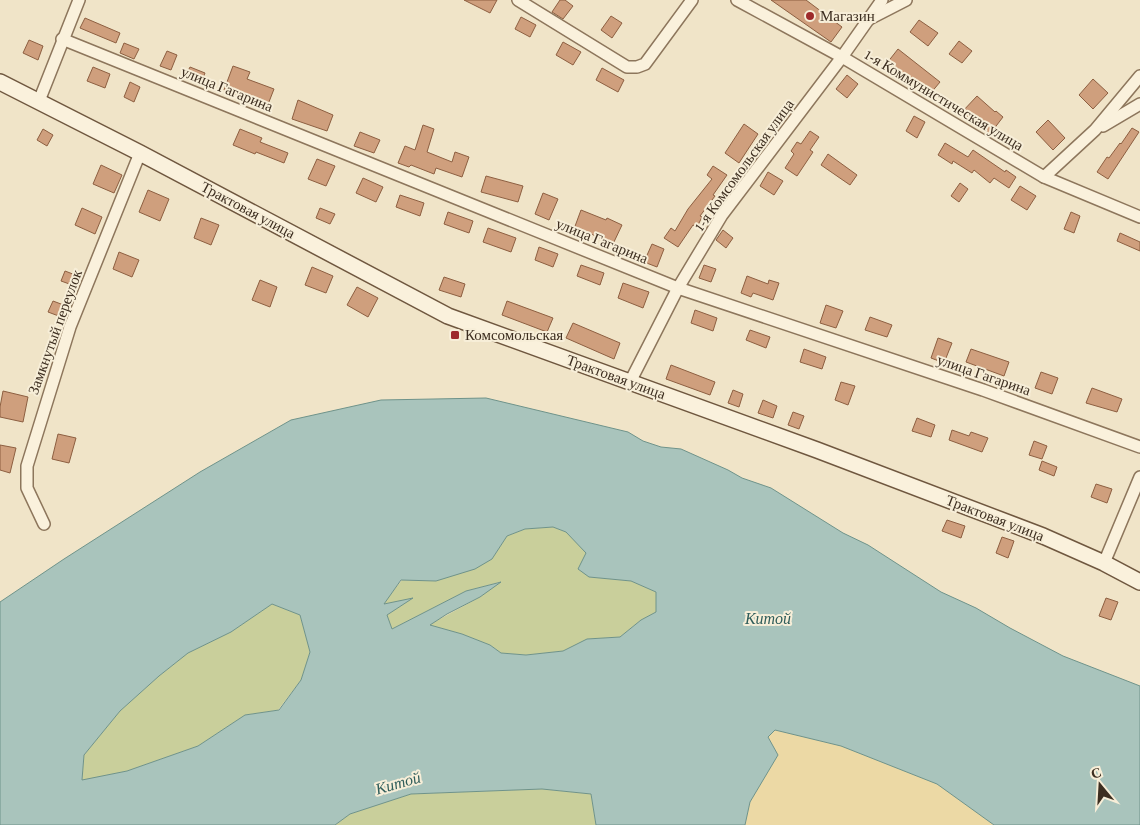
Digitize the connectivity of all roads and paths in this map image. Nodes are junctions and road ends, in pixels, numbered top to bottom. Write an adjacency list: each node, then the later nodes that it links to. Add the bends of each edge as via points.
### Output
1 (79, 0): 8 (street)
2 (518, 0): 3 (street, via 627,67 637,68 645,64)
3 (692, 0)
4 (737, 0): 9 (street, 1-я Коммунистическая улица)
5 (882, 0): 7 (street, 1-я Комсомольская улица)
6 (906, 0): 7 (street)
7 (868, 20): 9 (street, 1-я Комсомольская улица)
8 (62, 39): 12 (street); 18 (street, улица Гагарина)
9 (842, 57): 16 (street, 1-я Коммунистическая улица); 18 (street, 1-я Комсомольская улица, via 722,215)
10 (1140, 76): 14 (street)
11 (0, 82): 12 (street, Трактовая улица)
12 (38, 101): 15 (street, Трактовая улица)
13 (1140, 104): 14 (street)
14 (1095, 130): 16 (street)
15 (140, 153): 19 (street, Трактовая улица, via 448,316); 22 (street, Замкнутый переулок, via 70,327 27,466 27,488)
16 (1044, 177): 17 (street, 1-я Коммунистическая улица)
17 (1140, 217)
18 (678, 288): 19 (street, 1-я Комсомольская улица); 20 (street, улица Гагарина, via 983,390)
19 (630, 382): 23 (street, Трактовая улица, via 826,453 1025,529)
20 (1140, 447)
21 (1140, 477): 23 (street)
22 (44, 524)
23 (1104, 563): 24 (street, Трактовая улица)
24 (1140, 582)

